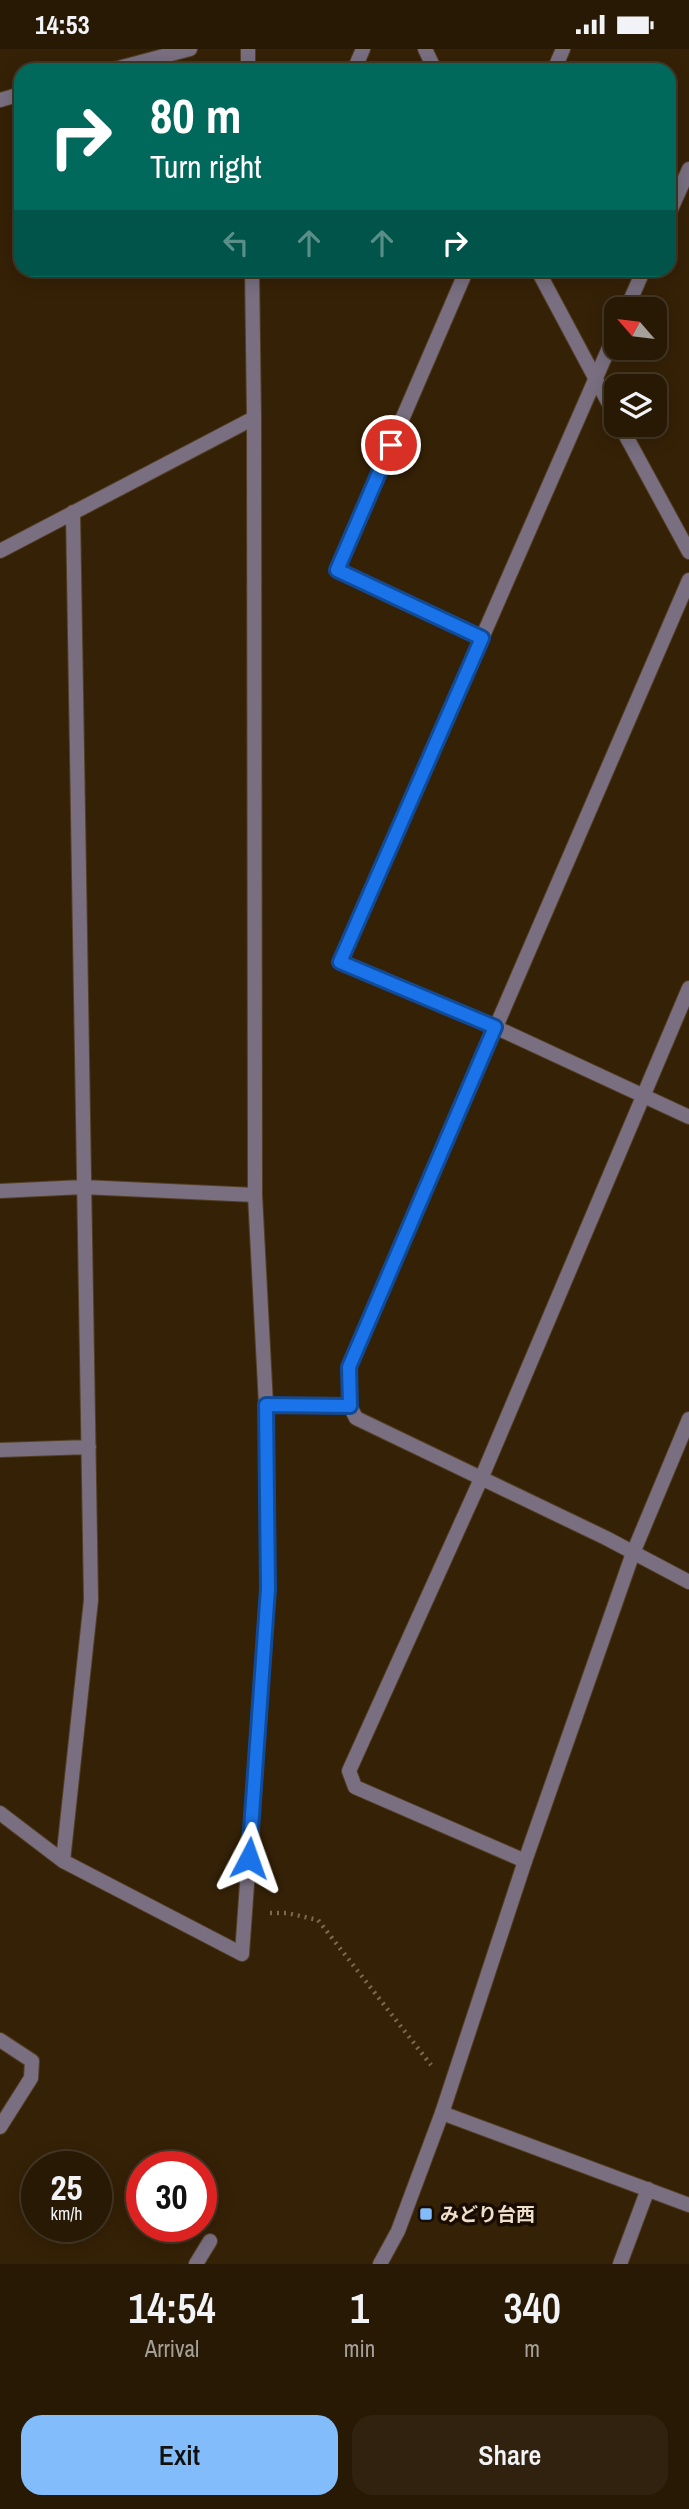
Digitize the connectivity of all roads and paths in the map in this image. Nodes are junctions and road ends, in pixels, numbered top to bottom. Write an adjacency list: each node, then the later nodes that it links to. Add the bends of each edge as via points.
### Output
1 (190, 49): 2 (street)
2 (137, 63)
3 (689, 169): 4 (street)
4 (684, 196)
5 (252, 277): 13 (street)
6 (464, 277): 19 (street, via 337,570)
7 (541, 277): 11 (street)
8 (640, 277): 9 (street)
9 (632, 297)
10 (604, 358): 11 (street)
11 (595, 378): 12 (street); 19 (street)
12 (604, 395)
13 (254, 418): 15 (street); 26 (street)
14 (627, 437): 17 (street)
15 (73, 512): 16 (street); 24 (street)
16 (0, 551)
17 (689, 552)
18 (689, 580): 21 (street)
19 (482, 638): 21 (street, via 340,962)
20 (689, 988): 22 (street)
21 (495, 1027): 22 (street); 28 (street, via 349,1367)
22 (642, 1095): 23 (street); 32 (street)
23 (689, 1117)
24 (83, 1187): 25 (street); 26 (street); 30 (street)
25 (0, 1191)
26 (255, 1195): 27 (street)
27 (266, 1405): 28 (street); 38 (street, via 268,1589)
28 (350, 1406): 32 (street, via 356,1418)
29 (689, 1419): 33 (street)
30 (89, 1447): 31 (street); 36 (street, via 91,1600)
31 (0, 1450)
32 (481, 1479): 33 (street); 37 (street, via 349,1771 355,1787)
33 (633, 1553): 34 (street); 37 (street)
34 (689, 1581)
35 (0, 1813): 36 (street)
36 (63, 1861): 38 (street, via 242,1954)
37 (525, 1861): 40 (street)
38 (245, 1912): 40 (path, via 287,1913 317,1920 430,2065)
39 (0, 2040): 42 (street, via 32,2061 31,2078)
40 (454, 2075): 41 (street)
41 (442, 2113): 43 (street); 47 (street, via 398,2231)
42 (0, 2127)
43 (649, 2189): 44 (street); 48 (street)
44 (689, 2205)
45 (209, 2242): 46 (street)
46 (196, 2264)
47 (380, 2264)
48 (620, 2264)

